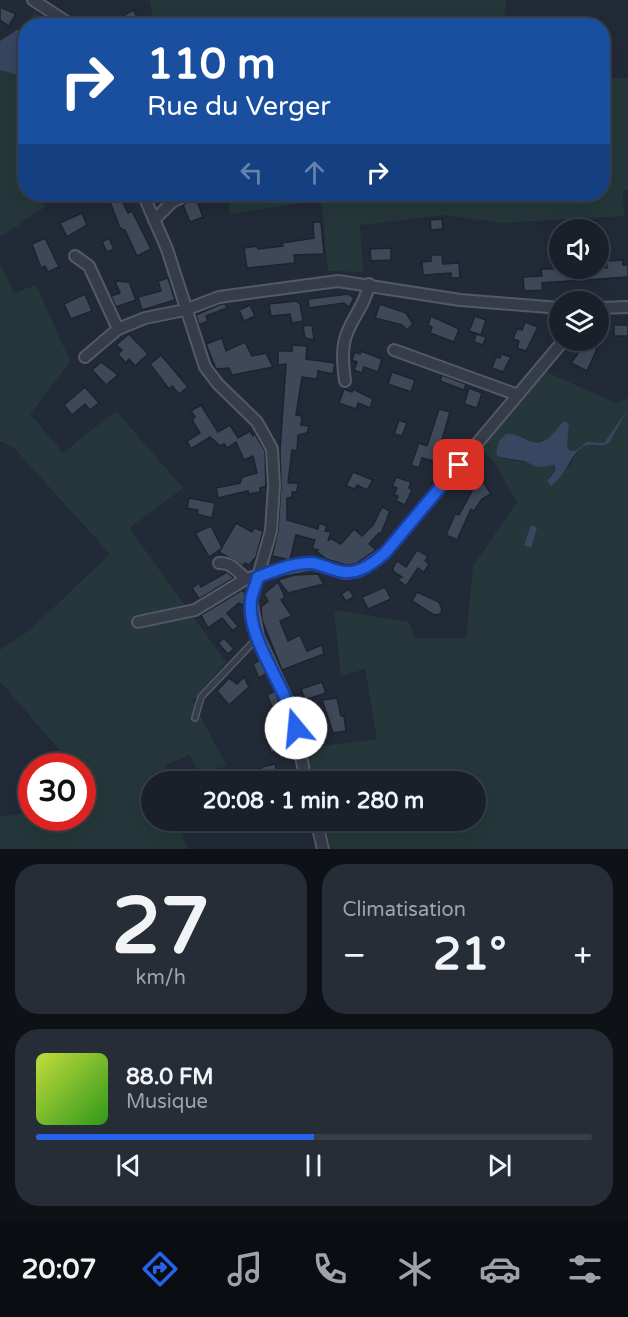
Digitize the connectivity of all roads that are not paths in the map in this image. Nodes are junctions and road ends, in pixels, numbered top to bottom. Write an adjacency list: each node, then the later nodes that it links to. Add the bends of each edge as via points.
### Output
1 (33, 0): 2 (street)
2 (61, 18)
3 (146, 201): 5 (street)
4 (174, 201): 5 (street)
5 (154, 220): 11 (street)
6 (75, 256): 12 (street, via 89,266)
7 (369, 284): 8 (street, via 460,300); 11 (street, via 338,281 240,294); 16 (street, via 367,297 347,334 342,358)
8 (549, 307)
9 (628, 307): 10 (street)
10 (609, 308)
11 (185, 310): 12 (street, via 145,318); 19 (street, via 205,368 249,412 267,436 274,460 272,520)
12 (118, 329): 15 (street)
13 (394, 350): 17 (street)
14 (555, 351): 17 (street)
15 (85, 357)
16 (345, 381)
17 (518, 395): 19 (street, via 372,564 345,573 312,563)
18 (219, 564): 20 (street, via 237,570)
19 (258, 577): 20 (street); 22 (street, via 251,601)
20 (246, 579): 21 (street, via 195,610)
21 (138, 622)
22 (258, 637): 23 (lane, via 201,697); 24 (street, via 292,710)
23 (195, 718)
24 (304, 771)
25 (318, 831): 26 (street)
26 (322, 849)

